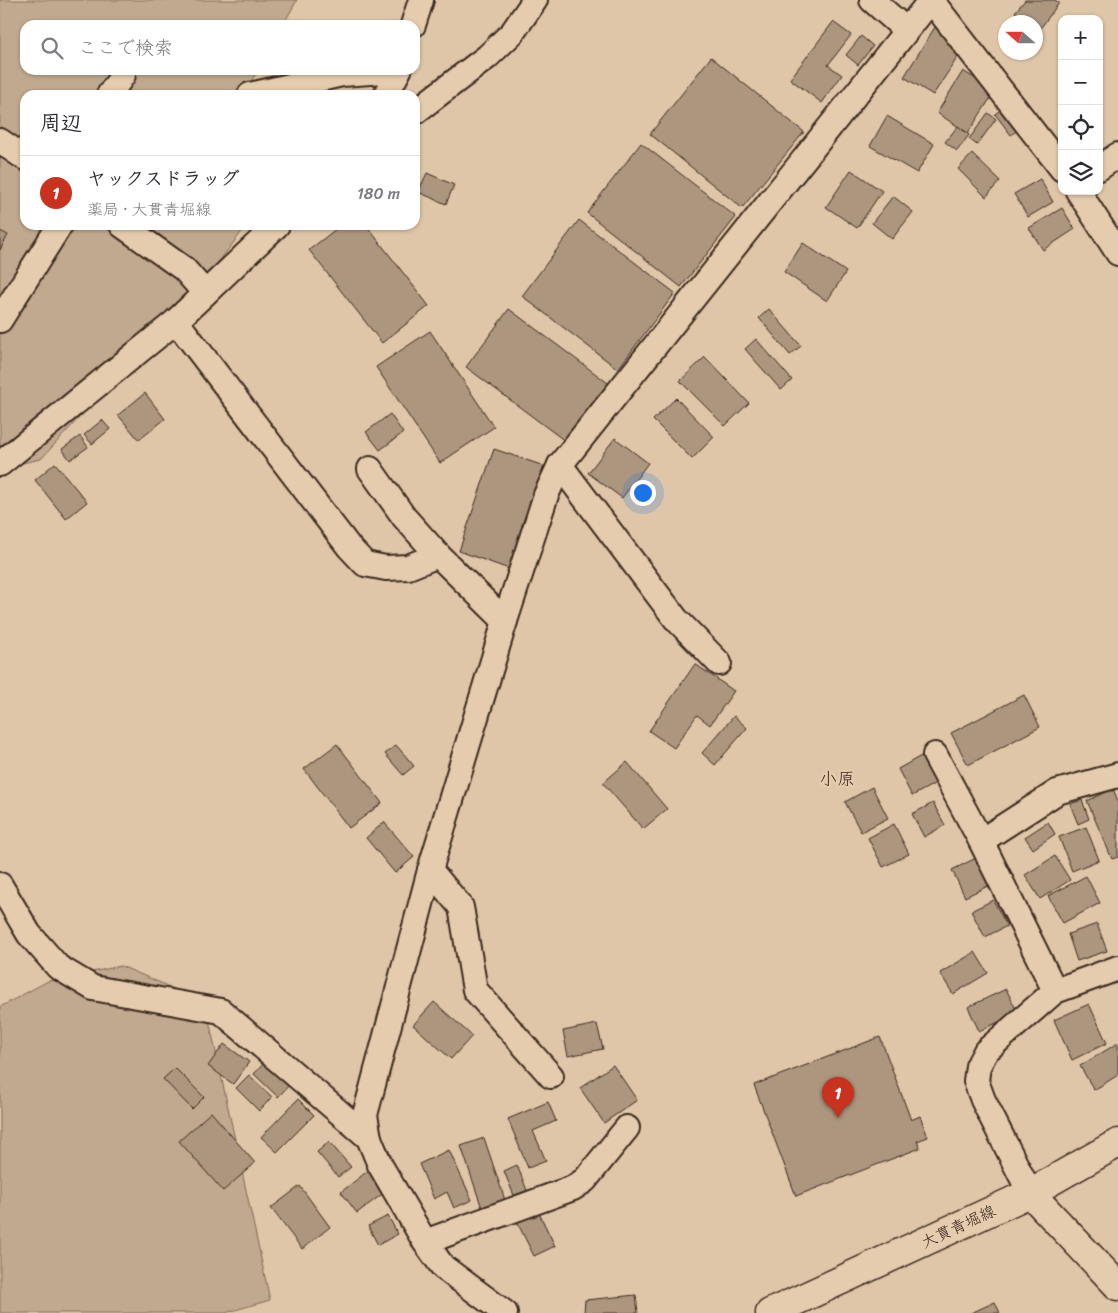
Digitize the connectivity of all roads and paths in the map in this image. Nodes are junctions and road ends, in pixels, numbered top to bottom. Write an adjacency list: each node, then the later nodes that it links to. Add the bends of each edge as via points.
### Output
1 (422, 0): 5 (street)
2 (535, 0): 13 (street, via 512,34)
3 (872, 0): 6 (street)
4 (931, 0): 6 (street); 17 (street)
5 (415, 20)
6 (906, 30): 28 (street)
7 (122, 75): 10 (street)
8 (338, 75): 11 (street)
9 (396, 75): 12 (street)
10 (112, 90)
11 (272, 90)
12 (389, 90)
13 (420, 108)
14 (0, 141): 15 (street)
15 (20, 155)
16 (1118, 155): 18 (street)
17 (1058, 164)
18 (1103, 165)
19 (1081, 195): 23 (street)
20 (57, 230): 25 (street)
21 (129, 230): 24 (street, via 184,269)
22 (272, 230): 24 (street)
23 (1118, 253)
24 (205, 293): 26 (street)
25 (0, 320)
26 (176, 320): 27 (street); 30 (street, via 365,564 386,568 408,567)
27 (0, 464)
28 (560, 465): 31 (street, via 546,495); 32 (street, via 676,619)
29 (370, 469): 30 (street, via 404,517)
30 (438, 555): 31 (street)
31 (505, 621): 36 (street)
32 (719, 663)
33 (935, 755): 35 (street)
34 (1118, 775): 35 (street, via 1057,792)
35 (981, 841): 39 (street)
36 (430, 870): 40 (street, via 461,907 476,990); 42 (street, via 365,1115)
37 (0, 885): 42 (street, via 28,934 58,967 94,988 221,1011)
38 (1118, 968): 39 (street)
39 (1055, 991): 44 (street, via 986,1052 978,1066 976,1080)
40 (551, 1076)
41 (628, 1128): 45 (street, via 585,1180 573,1188)
42 (369, 1138): 45 (street, via 380,1166)
43 (1118, 1143): 44 (main road, 大貫青堀線)
44 (1030, 1193): 46 (main road); 48 (main road, 大貫青堀線)
45 (425, 1242): 47 (street, via 442,1267)
46 (1118, 1286)
47 (505, 1313)
48 (770, 1313)

